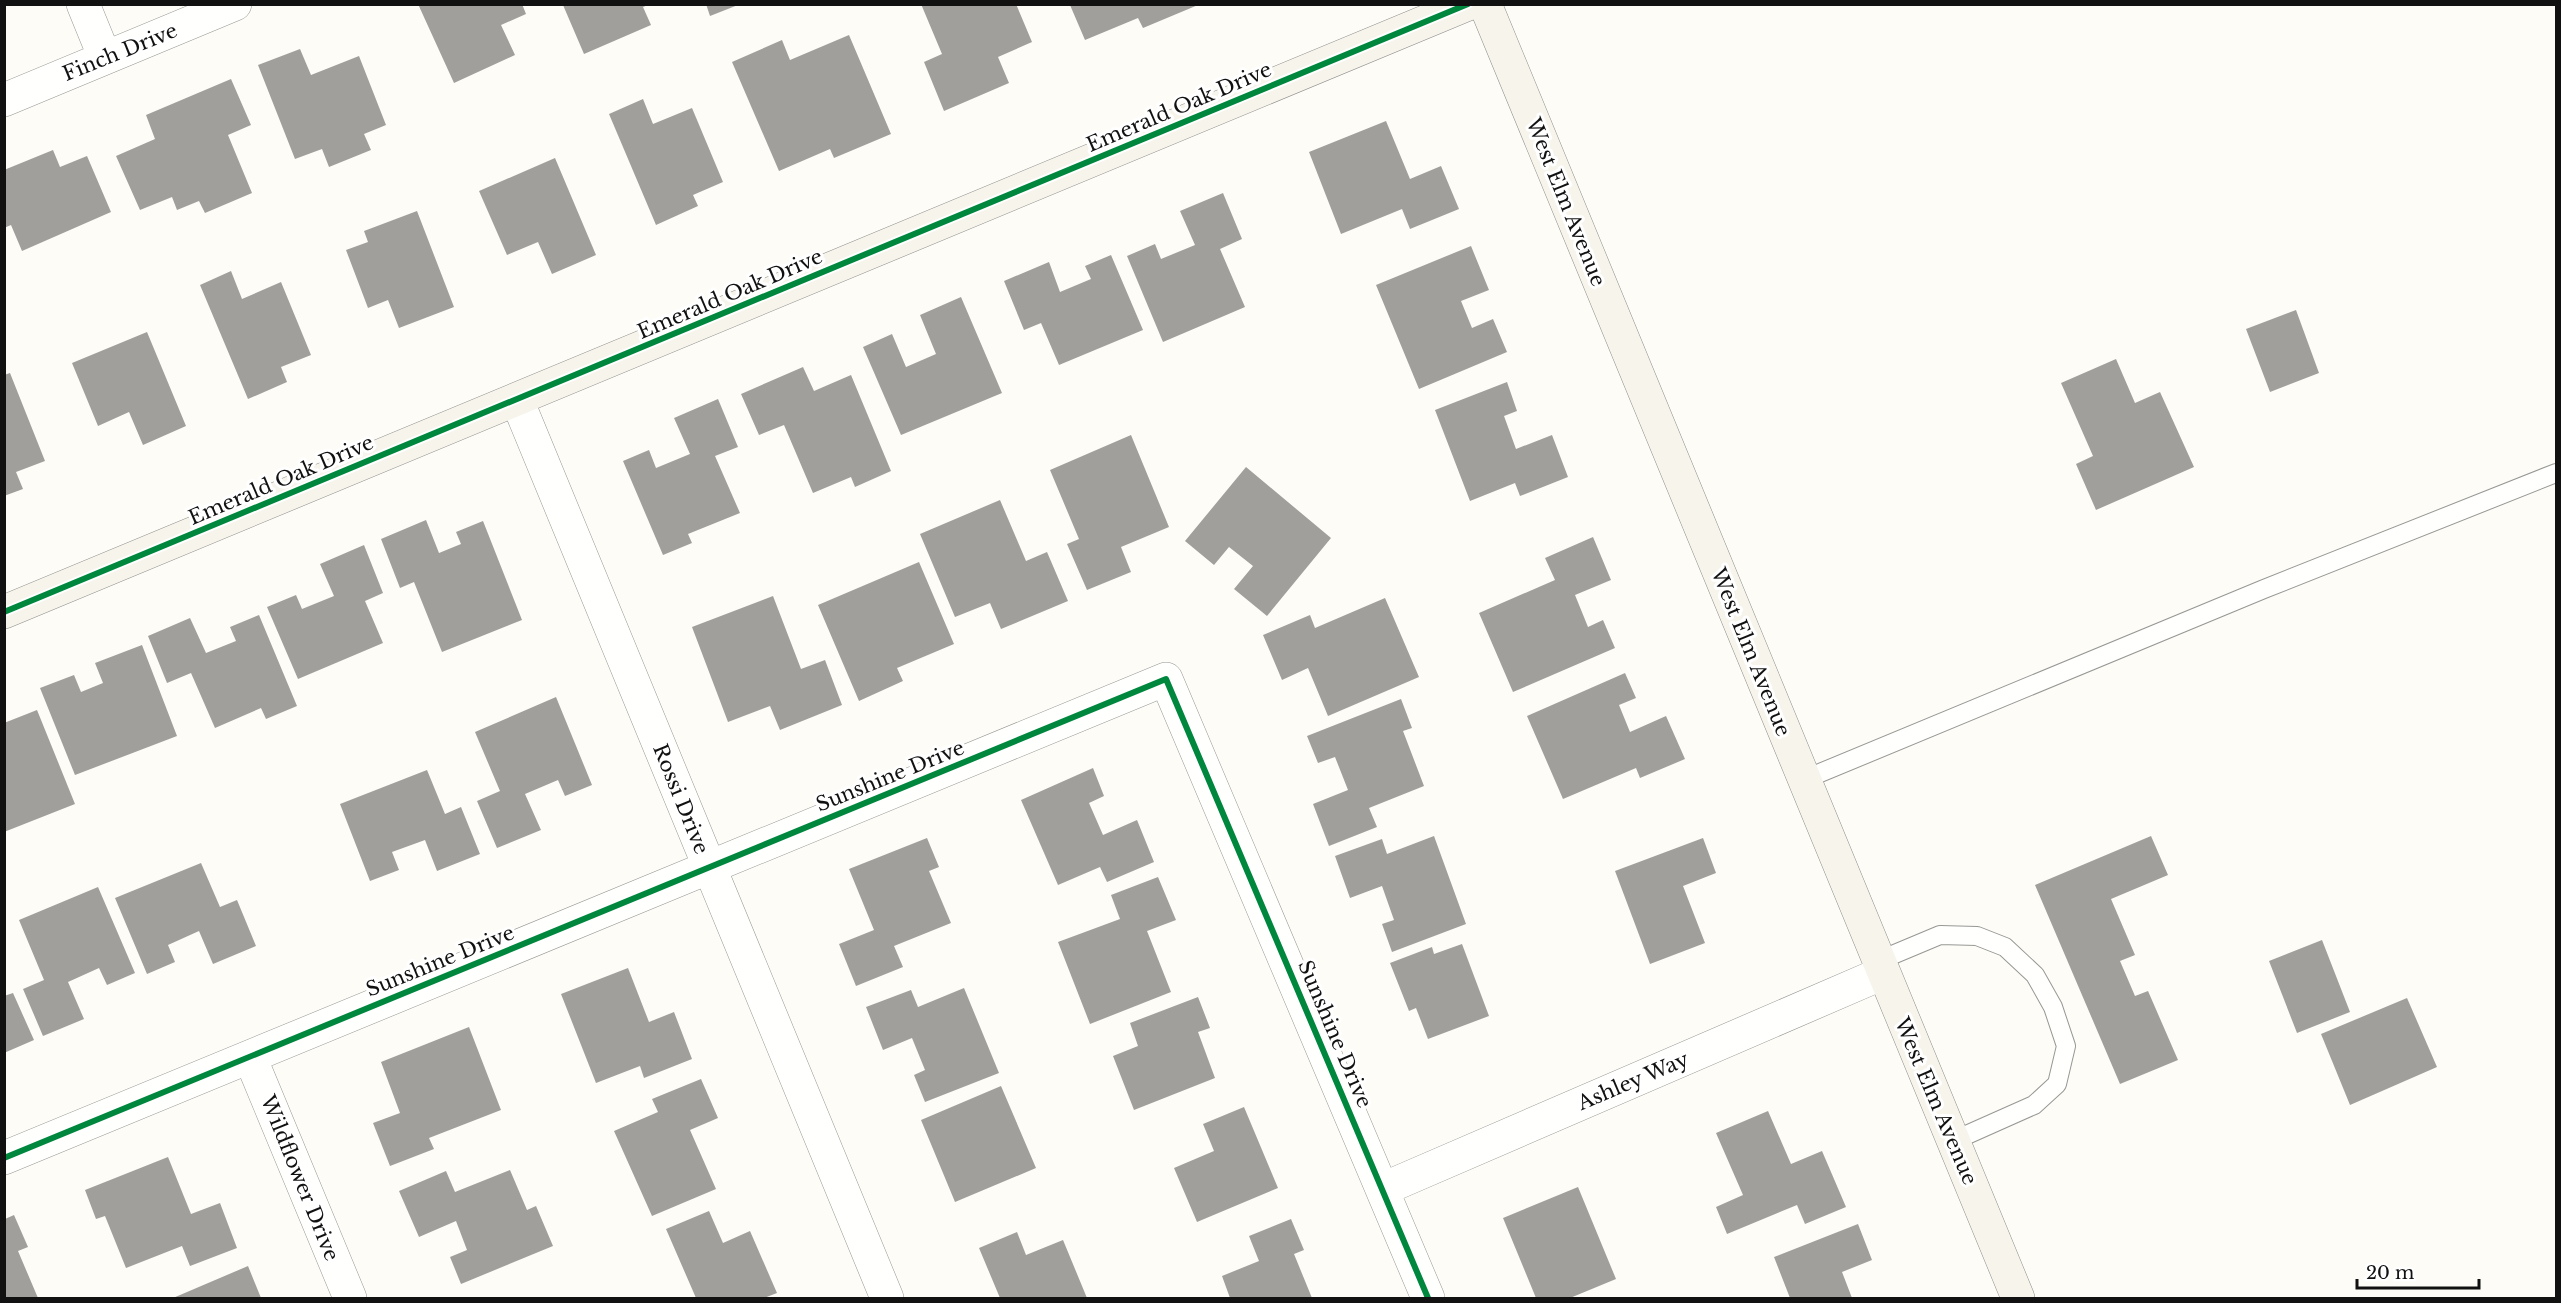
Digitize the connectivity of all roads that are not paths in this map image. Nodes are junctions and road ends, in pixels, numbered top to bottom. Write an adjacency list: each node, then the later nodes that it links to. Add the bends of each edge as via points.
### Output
1 (83, 4): 5 (street)
2 (235, 4): 5 (street, Finch Drive)
3 (1468, 4): 7 (street, Emerald Oak Drive)
4 (1485, 4): 10 (street, West Elm Avenue)
5 (105, 58): 6 (street, Finch Drive)
6 (4, 100)
7 (517, 400): 9 (street, Emerald Oak Drive); 11 (street, Rossi Drive)
8 (2556, 473): 10 (lane)
9 (4, 612)
10 (1803, 780): 12 (street, West Elm Avenue)
11 (709, 868): 13 (street, Sunshine Drive); 16 (street, Sunshine Drive, via 1166,679); 18 (street, Rossi Drive)
12 (1880, 967): 14 (street, West Elm Avenue); 14 (lane, via 1940,935 1977,936 2005,947 2035,975 2053,1007 2066,1046 2057,1084 2034,1104); 16 (street, Ashley Way)
13 (250, 1057): 15 (street, Sunshine Drive); 17 (street, Wildflower Drive)
14 (1953, 1142): 20 (street, West Elm Avenue)
15 (4, 1158)
16 (1383, 1189): 19 (street, Sunshine Drive)
17 (350, 1299)
18 (887, 1299)
19 (1428, 1299)
20 (2018, 1299)

